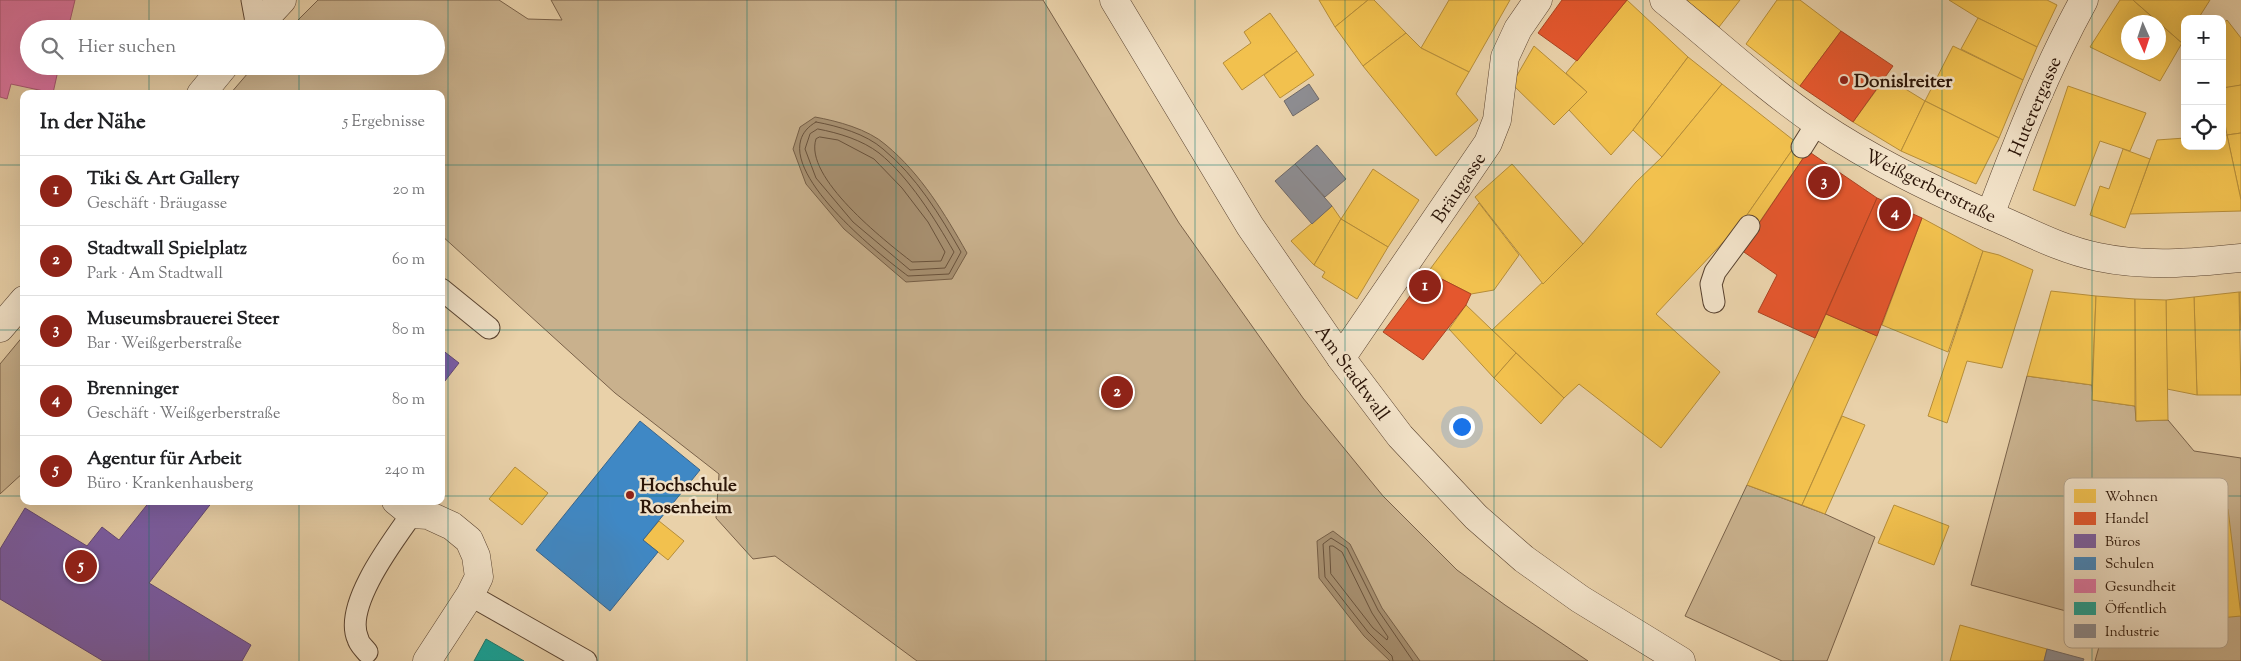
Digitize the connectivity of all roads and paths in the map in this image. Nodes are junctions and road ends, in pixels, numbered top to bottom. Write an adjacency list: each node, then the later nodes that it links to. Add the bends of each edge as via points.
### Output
1 (252, 0): 7 (lane)
2 (282, 0): 8 (street)
3 (1114, 0): 21 (street, Am Stadtwall, via 1250,226)
4 (1538, 0): 21 (street, Bräugasse, via 1518,29 1505,57 1497,120 1488,143)
5 (1664, 0): 11 (street, Weißgerberstraße)
6 (2084, 0): 13 (street, Huterergasse, via 2061,42 2022,129)
7 (255, 20)
8 (263, 20)
9 (217, 75): 10 (street)
10 (204, 90)
11 (1817, 123): 12 (lane); 13 (street, Weißgerberstraße, via 1864,153)
12 (1802, 147)
13 (1990, 215): 15 (street, Weißgerberstraße, via 2059,245 2097,257 2154,264)
14 (1748, 226): 17 (lane, via 1715,272 1711,284)
15 (2241, 258)
16 (445, 292): 20 (lane)
17 (1714, 302)
18 (20, 305): 19 (street)
19 (0, 328)
20 (489, 328)
21 (1341, 358): 27 (street, Am Stadtwall, via 1400,436 1476,517 1524,559 1580,599)
22 (404, 508): 23 (street, via 452,526 469,540 476,556 479,577); 24 (lane, via 361,598 354,622 358,640)
23 (470, 595): 25 (street); 26 (lane)
24 (367, 652)
25 (427, 661)
26 (586, 661)
27 (1681, 661)

